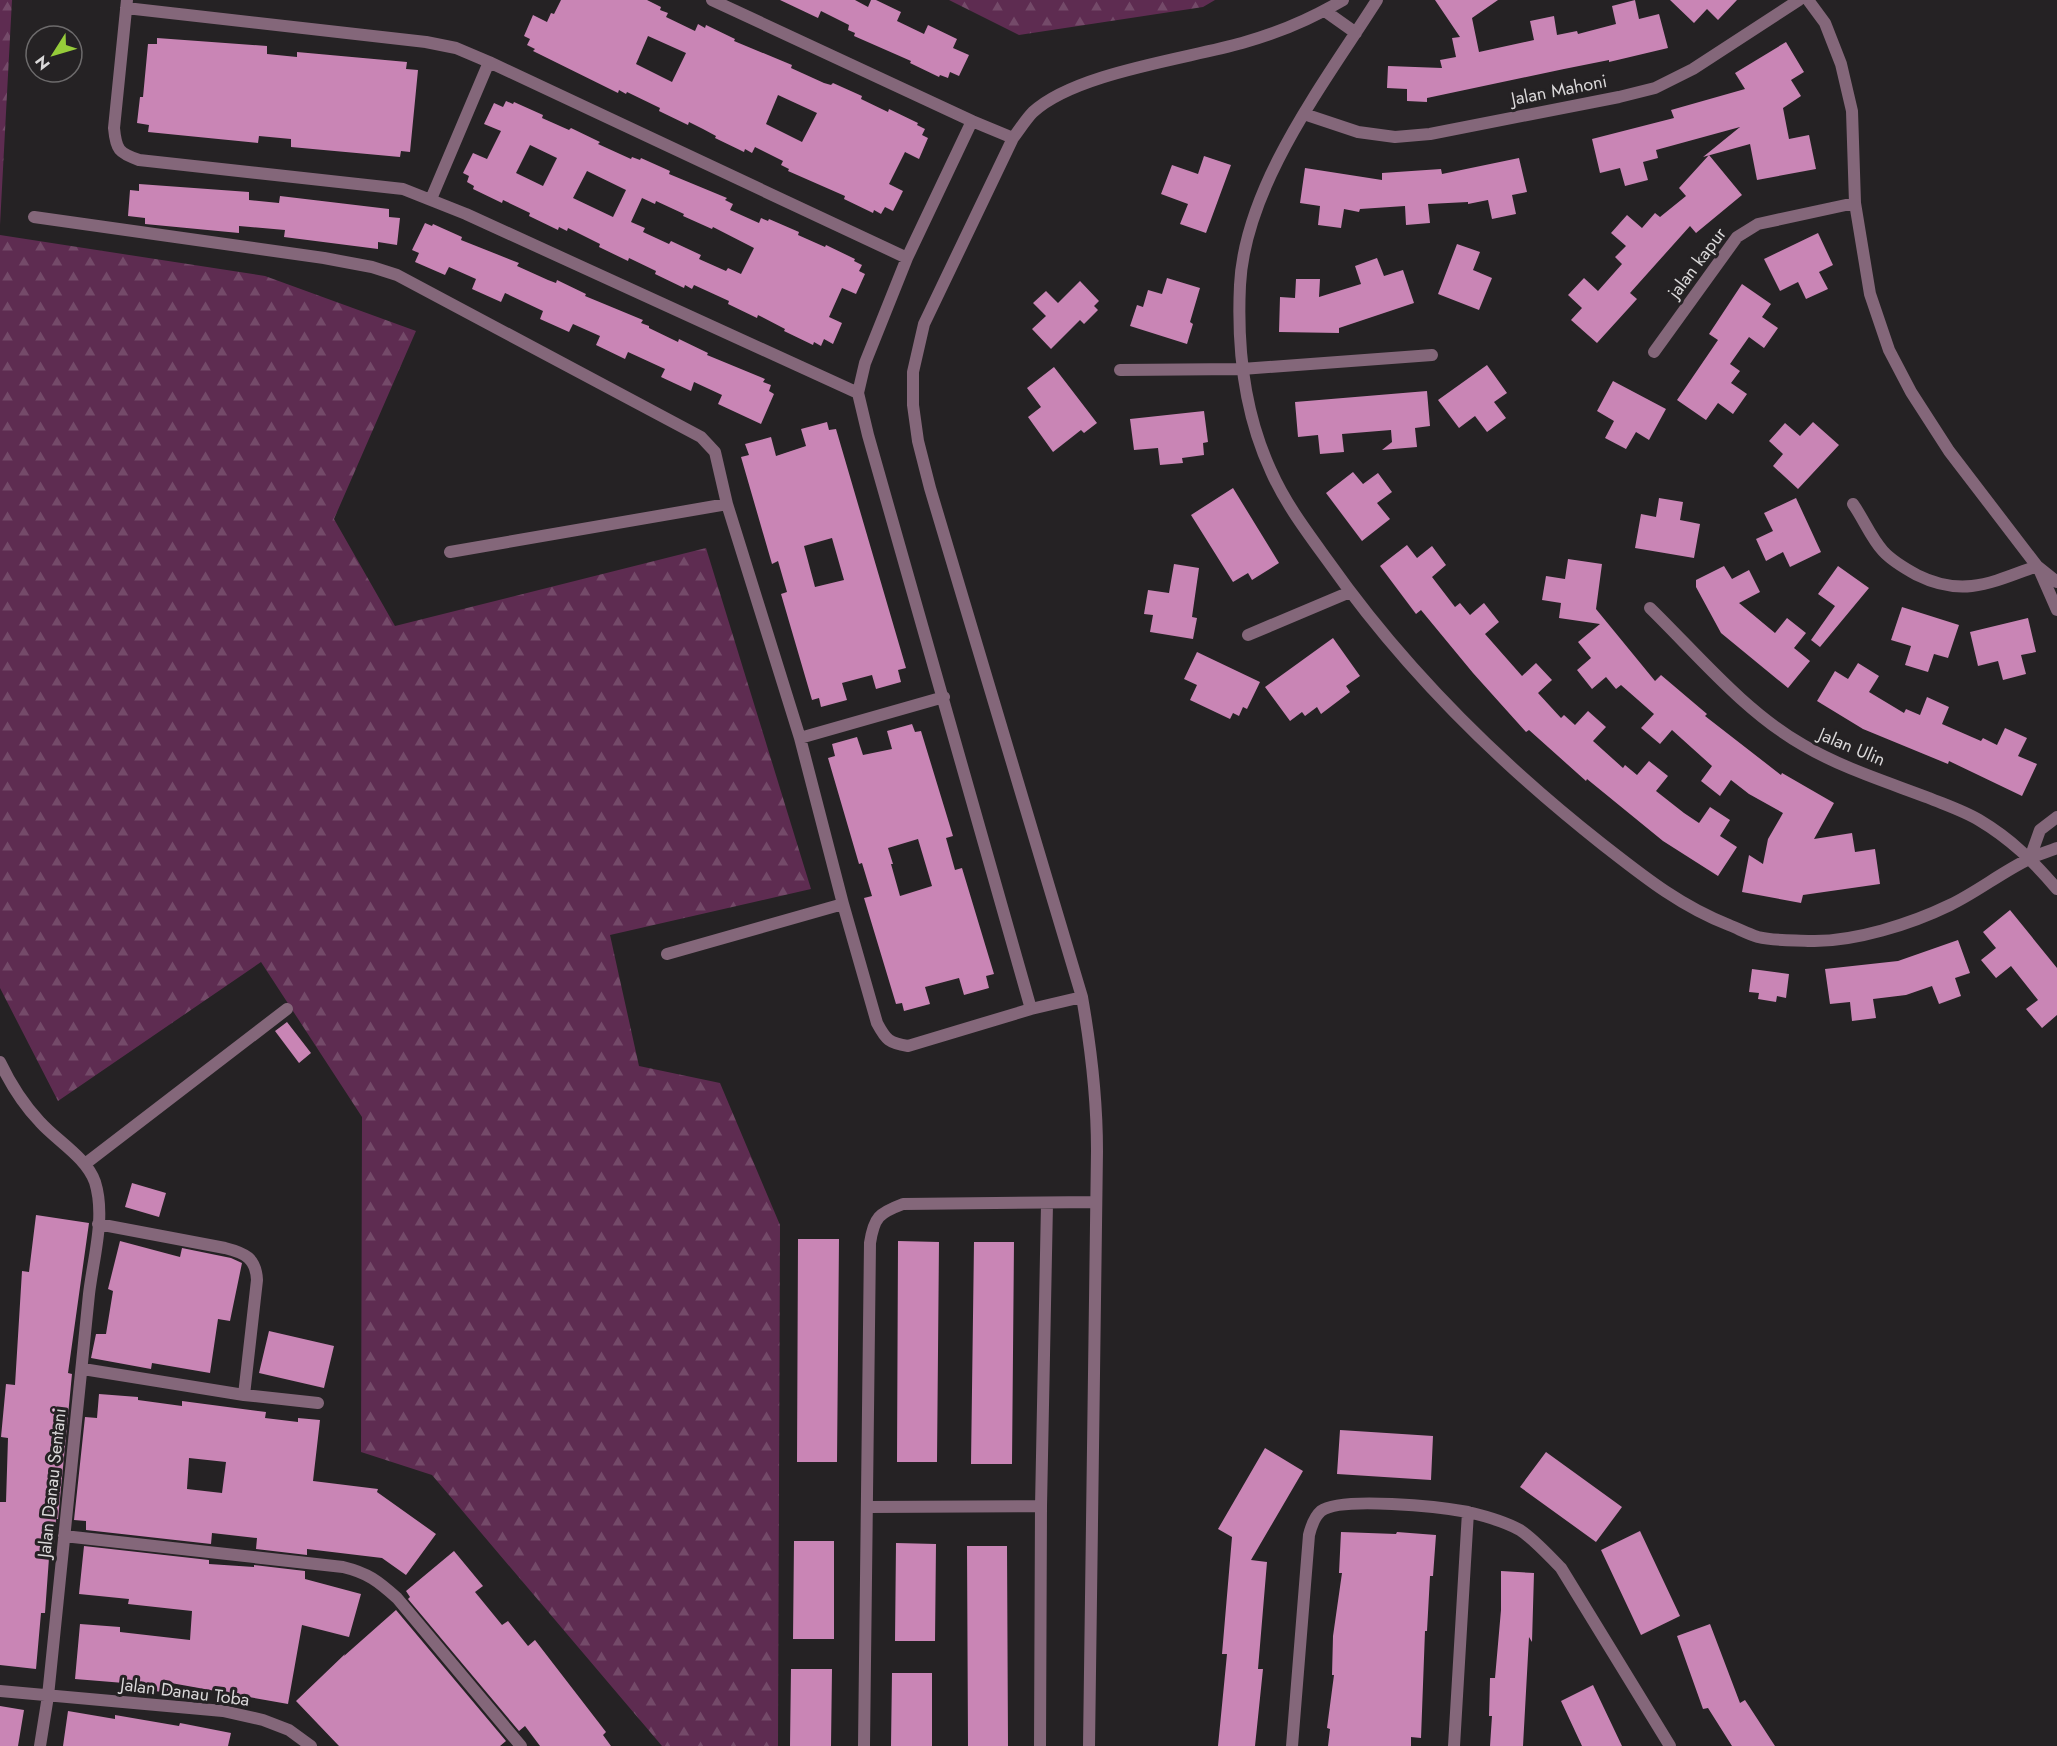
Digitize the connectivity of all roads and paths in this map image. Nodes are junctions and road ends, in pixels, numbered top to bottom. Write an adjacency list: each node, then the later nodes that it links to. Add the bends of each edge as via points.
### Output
1 (712, 0): 11 (street)
2 (1343, 0): 7 (street)
3 (1377, 0): 8 (street)
4 (1799, 0): 10 (street, Jalan Mahoni, via 1693,69 1655,88 1619,97 1430,134 1395,137 1358,132)
5 (1808, 0): 14 (street, via 1825,23 1841,63 1850,101)
6 (126, 4): 9 (street, via 426,42 456,48); 13 (street, via 114,128 115,144 123,154 139,160 403,189)
7 (1325, 11): 8 (street); 12 (street, via 1263,37 1074,88 1033,112)
8 (1356, 33): 10 (street)
9 (489, 62): 13 (street); 16 (street)
10 (1304, 114): 19 (street, via 1266,189 1245,245 1240,292)
11 (972, 121): 12 (street); 16 (street)
12 (1013, 138): 39 (street, via 924,324 913,372 913,405 930,488)
13 (431, 199): 21 (street)
14 (1855, 203): 17 (street, jalan kapur, via 1758,224 1737,237); 25 (street, via 1870,294 1889,350 1949,451)
15 (34, 217): 22 (street, via 324,258 397,275 702,437 715,452)
16 (907, 258): 21 (street, via 864,363)
17 (1654, 352)
18 (1432, 355): 19 (street)
19 (1242, 369): 20 (street); 27 (street, via 1254,430 1272,473)
20 (1120, 370)
21 (858, 393): 31 (street)
22 (727, 504): 24 (street); 32 (street)
23 (1853, 504): 25 (street, via 1882,551 1935,584 1965,588 1990,584)
24 (450, 552)
25 (2037, 566): 26 (street); 29 (street)
26 (2057, 582)
27 (1350, 592): 30 (street); 35 (street, via 1444,704 1572,820 1676,900 1759,937 1816,941 1864,935 1952,904)
28 (1650, 608): 35 (street, Jalan Ulin, via 1752,709 1803,746 1955,808 2003,835)
29 (2057, 610)
30 (1248, 635)
31 (944, 697): 32 (street); 41 (street)
32 (800, 738): 37 (street)
33 (2057, 816): 35 (street, via 2040,830)
34 (2057, 848): 35 (street)
35 (2030, 858): 36 (street, Jalan Ulin)
36 (2057, 889)
37 (843, 904): 38 (street); 41 (street, via 878,1023 893,1044 908,1046)
38 (667, 954)
39 (1082, 997): 41 (street); 44 (street, via 1097,1101)
40 (287, 1009): 43 (street)
41 (1031, 1009)
42 (0, 1062): 43 (street, via 38,1121)
43 (85, 1164): 46 (street, Jalan Danau Sentani, via 95,1182)
44 (1096, 1202): 45 (street); 61 (street)
45 (1047, 1204): 50 (street); 51 (street, via 903,1204 879,1216 870,1243)
46 (98, 1224): 47 (street, Jalan Danau Sentani); 48 (street, via 225,1248 241,1252 251,1260 257,1280)
47 (83, 1369): 48 (street); 53 (street, Jalan Danau Sentani)
48 (244, 1395): 49 (street)
49 (318, 1403)
50 (1041, 1506): 51 (street); 60 (street)
51 (868, 1507): 59 (street)
52 (1468, 1512): 62 (street, via 1367,1503 1330,1507 1320,1512 1309,1535); 63 (street); 64 (street, via 1521,1531 1561,1568)
53 (64, 1536): 55 (street, Jalan Danau Sentani); 58 (street, via 363,1572 397,1598)
54 (0, 1691): 55 (street, Jalan Danau Toba)
55 (48, 1696): 56 (street, Jalan Danau Sentani); 57 (street, Jalan Danau Toba, via 223,1712 289,1730)
56 (40, 1746)
57 (310, 1746)
58 (521, 1746)
59 (864, 1746)
60 (1040, 1746)
61 (1089, 1746)
62 (1292, 1746)
63 (1454, 1746)
64 (1670, 1746)

